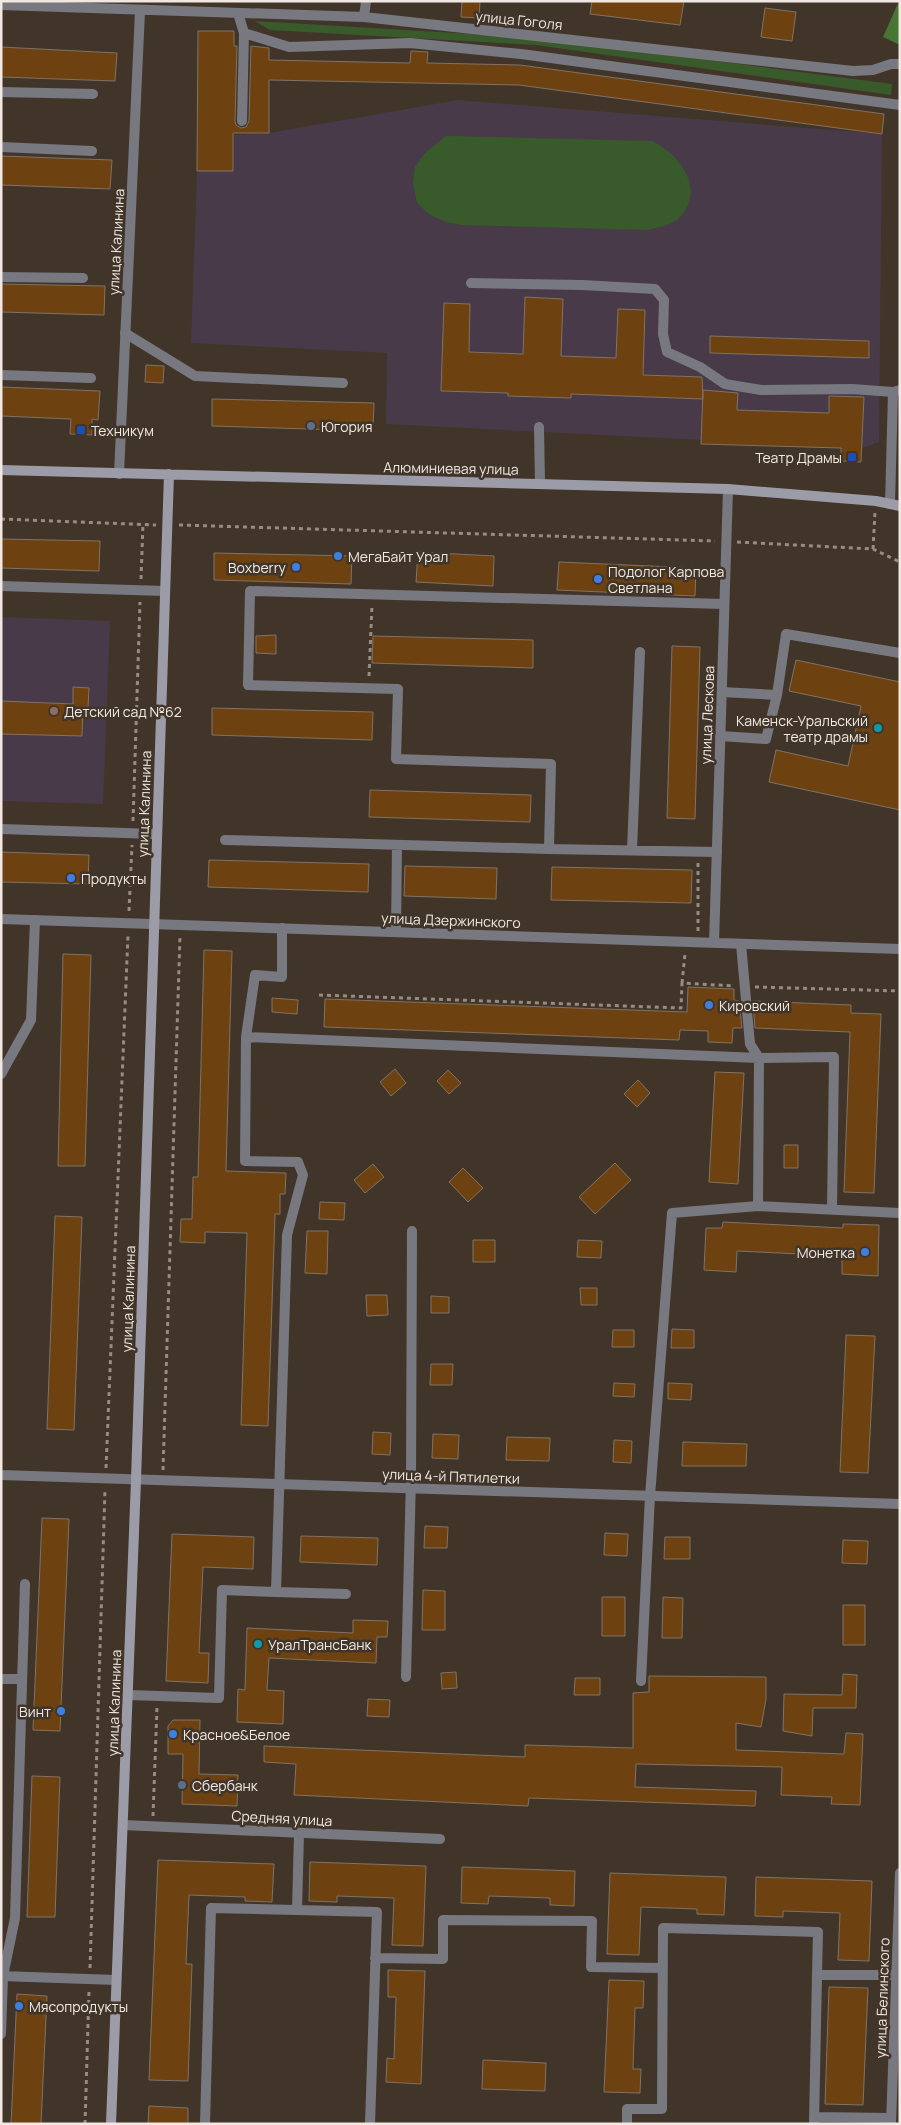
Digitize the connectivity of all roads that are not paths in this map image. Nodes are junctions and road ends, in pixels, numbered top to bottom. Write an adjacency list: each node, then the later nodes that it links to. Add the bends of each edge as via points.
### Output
1 (366, 1): 5 (street)
2 (1, 5): 3 (street, улица Гоголя)
3 (140, 11): 4 (street, улица Гоголя); 17 (street, улица Калинина)
4 (238, 14): 5 (street, улица Гоголя); 6 (street)
5 (364, 17): 7 (street, улица Гоголя, via 853,71)
6 (244, 33): 10 (street, via 289,47 410,44 521,54); 11 (street)
7 (900, 64)
8 (1, 92): 9 (street)
9 (92, 94)
10 (900, 105)
11 (242, 121)
12 (1, 147): 13 (street)
13 (92, 150)
14 (1, 277): 15 (street)
15 (83, 278)
16 (472, 283): 21 (street, via 654,289 664,300 663,334 667,352 700,367 725,384 761,390)
17 (125, 334): 20 (street, via 195,376); 24 (street, улица Калинина)
18 (1, 374): 19 (street)
19 (91, 378)
20 (342, 383)
21 (896, 391): 28 (street)
22 (540, 427): 26 (street)
23 (1, 470): 24 (main road, Алюминиевая улица)
24 (119, 474): 25 (main road, Алюминиевая улица)
25 (169, 474): 26 (main road, Алюминиевая улица); 30 (main road, улица Калинина)
26 (540, 484): 27 (main road, Алюминиевая улица)
27 (728, 489): 28 (main road, Алюминиевая улица); 31 (street, улица Лескова)
28 (895, 504)
29 (1, 586): 30 (street)
30 (165, 591): 38 (main road, улица Калинина)
31 (724, 604): 34 (street, улица Лескова); 41 (street, via 250,591 248,685 398,689 396,759 552,764)
32 (640, 652): 42 (street)
33 (900, 654): 35 (street, via 786,634)
34 (722, 692): 35 (street); 36 (street, улица Лескова)
35 (777, 695): 36 (street, via 766,739)
36 (720, 736): 43 (street, улица Лескова)
37 (1, 829): 38 (street)
38 (156, 834): 46 (main road, улица Калинина)
39 (225, 840): 40 (street)
40 (398, 844): 41 (street); 48 (street)
41 (549, 849): 42 (street)
42 (632, 850): 43 (street)
43 (717, 852): 49 (street, улица Лескова)
44 (1, 919): 45 (street, улица Дзержинского)
45 (35, 920): 46 (street, улица Дзержинского); 54 (street, via 31,1020)
46 (153, 924): 47 (street, улица Дзержинского); 60 (main road, улица Калинина)
47 (282, 928): 48 (street, улица Дзержинского); 52 (street, via 282,977 256,975)
48 (396, 932): 49 (street, улица Дзержинского)
49 (714, 943): 50 (street, улица Дзержинского)
50 (741, 944): 51 (street, улица Дзержинского); 53 (street, via 750,1044)
51 (900, 949)
52 (246, 1037): 53 (street); 61 (street, via 245,1161 298,1162 303,1175 287,1235)
53 (759, 1058): 55 (street); 56 (street, via 834,1057)
54 (1, 1074)
55 (758, 1206): 56 (street); 63 (street, via 672,1213)
56 (832, 1210): 57 (street)
57 (900, 1213)
58 (412, 1231): 62 (street)
59 (1, 1476): 60 (street, улица 4-й Пятилетки)
60 (136, 1480): 61 (street, улица 4-й Пятилетки); 72 (main road, улица Калинина)
61 (279, 1484): 62 (street, улица 4-й Пятилетки); 66 (street)
62 (409, 1488): 63 (street, улица 4-й Пятилетки); 68 (street)
63 (650, 1496): 64 (street, улица 4-й Пятилетки); 71 (street)
64 (900, 1504)
65 (25, 1584): 70 (street)
66 (276, 1592): 67 (street); 72 (street, via 222,1590 219,1698)
67 (346, 1594)
68 (406, 1677)
69 (1, 1679): 70 (street)
70 (22, 1679): 82 (street, via 15,1918)
71 (641, 1681)
72 (128, 1695): 73 (main road, улица Калинина)
73 (123, 1825): 74 (street, Средняя улица); 83 (main road, улица Калинина)
74 (299, 1832): 75 (street, Средняя улица); 77 (street)
75 (440, 1839)
76 (900, 1873): 81 (street, улица Белинского)
77 (297, 1910): 78 (street, via 377,1912); 89 (street, via 211,1908)
78 (375, 1958): 79 (street, via 443,1959 443,1920 592,1921 591,1967); 90 (street)
79 (662, 1968): 80 (street, via 663,1928 818,1932); 91 (street, via 662,2109 627,2109)
80 (817, 1975): 81 (street); 86 (street)
81 (896, 1975): 84 (street, улица Белинского)
82 (2, 1976): 83 (street); 85 (street)
83 (116, 1980): 88 (main road, улица Калинина)
84 (897, 2020): 87 (street, улица Белинского)
85 (1, 2034)
86 (814, 2120): 87 (street)
87 (891, 2121)
88 (112, 2124)
89 (205, 2124)
90 (370, 2124)
91 (627, 2124)

